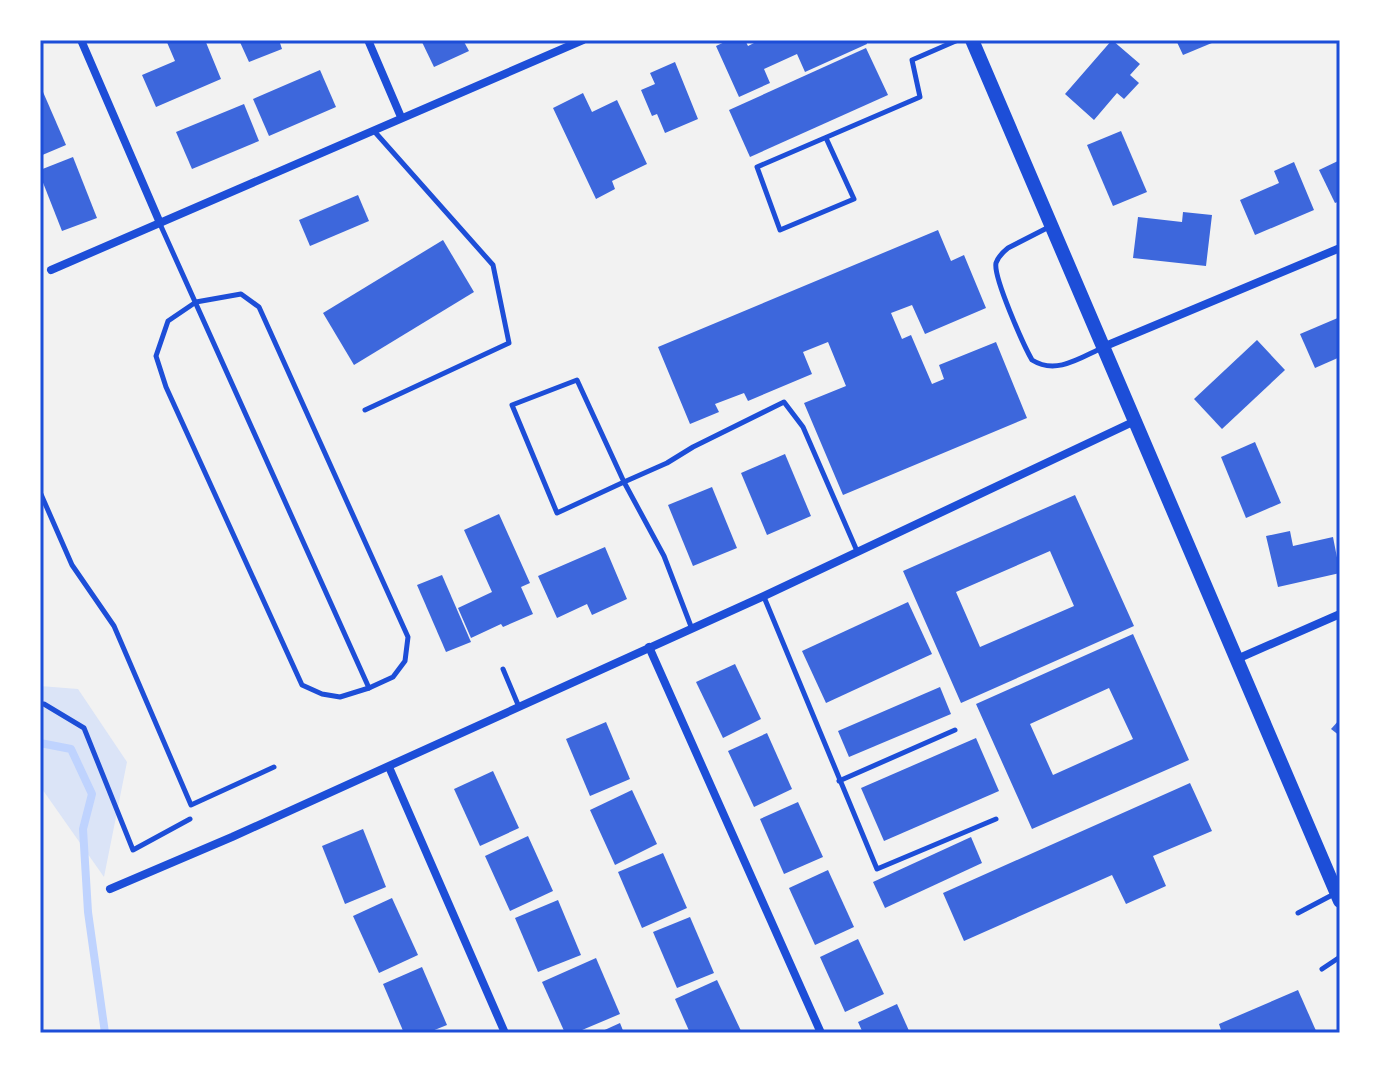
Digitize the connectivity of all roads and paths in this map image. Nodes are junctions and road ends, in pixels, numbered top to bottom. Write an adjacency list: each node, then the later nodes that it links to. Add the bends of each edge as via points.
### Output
1 (81, 40): 9 (street)
2 (368, 40): 6 (street)
3 (583, 40): 6 (street)
4 (958, 40): 8 (lane, via 912,60 920,97)
5 (972, 40): 10 (main road)
6 (401, 117): 7 (street)
7 (373, 130): 9 (street); 16 (lane, via 493,265 509,343)
8 (826, 138): 8 (lane, via 757,167 780,230 854,199)
9 (160, 223): 12 (street); 14 (lane)
10 (1052, 226): 15 (main road); 15 (lane, via 1020,240 996,263 1017,328 1032,360 1049,367)
11 (1340, 248): 15 (street)
12 (51, 270): 13 (lane)
13 (40, 273)
14 (196, 302): 27 (lane); 27 (lane, via 241,294 259,307 408,637 405,661 393,677); 27 (lane, via 168,321 156,356 166,387 302,685 340,697)
15 (1103, 347): 17 (main road)
16 (365, 410)
17 (1135, 421): 20 (street); 25 (main road)
18 (624, 482): 18 (lane, via 557,513 512,405 577,380); 20 (lane, via 784,402 803,427); 23 (lane, via 664,556)
19 (40, 492): 34 (lane, via 72,565 114,626)
20 (857, 552): 21 (street)
21 (764, 596): 23 (street); 33 (lane)
22 (1340, 614): 25 (street)
23 (692, 629): 24 (street)
24 (649, 647): 29 (street); 42 (street)
25 (1237, 659): 37 (main road)
26 (503, 669): 29 (lane)
27 (369, 688)
28 (40, 704): 34 (path, via 84,728 133,850 189,821)
29 (519, 707): 32 (street)
30 (955, 730): 33 (lane)
31 (274, 767): 34 (lane)
32 (389, 767): 36 (street); 41 (street)
33 (839, 781): 35 (lane, via 877,869)
34 (191, 805)
35 (996, 819)
36 (110, 889)
37 (1338, 897): 38 (lane)
38 (1298, 913)
39 (1340, 957): 40 (lane)
40 (1322, 969)
41 (505, 1033)
42 (821, 1033)

